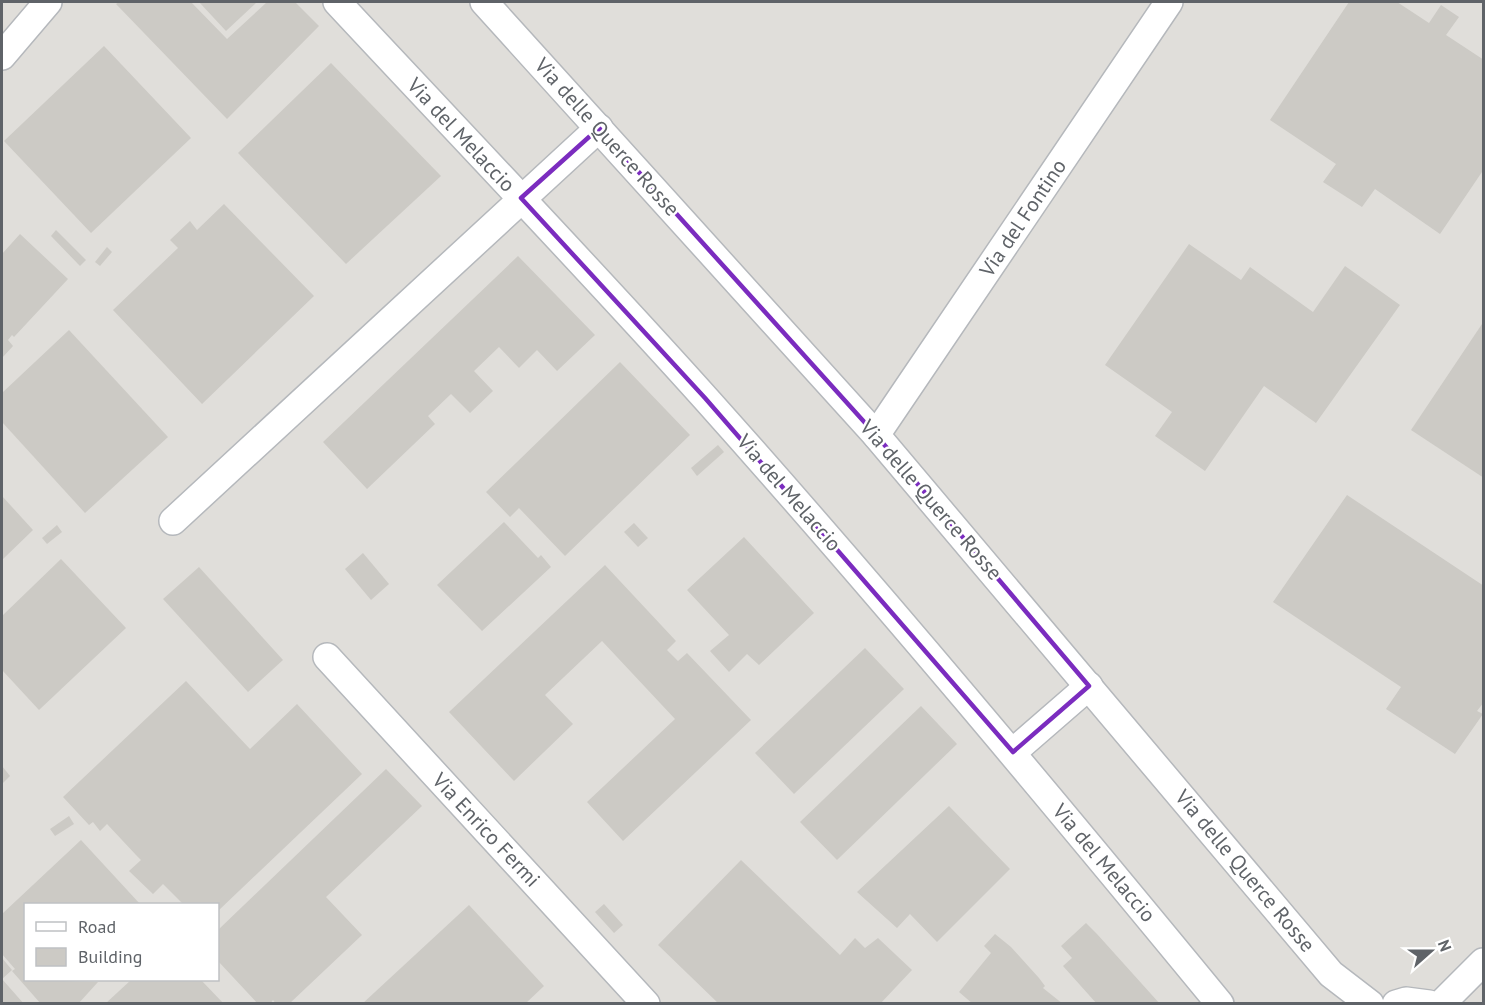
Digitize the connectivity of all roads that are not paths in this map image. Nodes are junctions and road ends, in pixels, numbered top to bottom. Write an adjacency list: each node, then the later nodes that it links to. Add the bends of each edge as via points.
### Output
1 (48, 2): 5 (street)
2 (337, 2): 7 (street, Via del Melaccio)
3 (484, 2): 6 (street, Via delle Querce Rosse)
4 (1169, 2): 8 (street, Via del Fontino)
5 (2, 56)
6 (599, 128): 7 (street); 8 (street, Via delle Querce Rosse)
7 (520, 198): 9 (street); 12 (street, Via del Melaccio, via 713,407)
8 (876, 435): 11 (street, Via delle Querce Rosse)
9 (173, 521)
10 (327, 657): 15 (street, Via Enrico Fermi)
11 (1089, 686): 12 (street); 14 (street, Via delle Querce Rosse)
12 (1013, 752): 16 (street, Via del Melaccio)
13 (1483, 962): 21 (street); 22 (street)
14 (1331, 974): 17 (street); 18 (street, Via delle Querce Rosse)
15 (646, 1004)
16 (1220, 1004)
17 (1343, 1004)
18 (1370, 1004)
19 (1396, 1004): 20 (street)
20 (1429, 1004)
21 (1441, 1004)
22 (1468, 1004)

